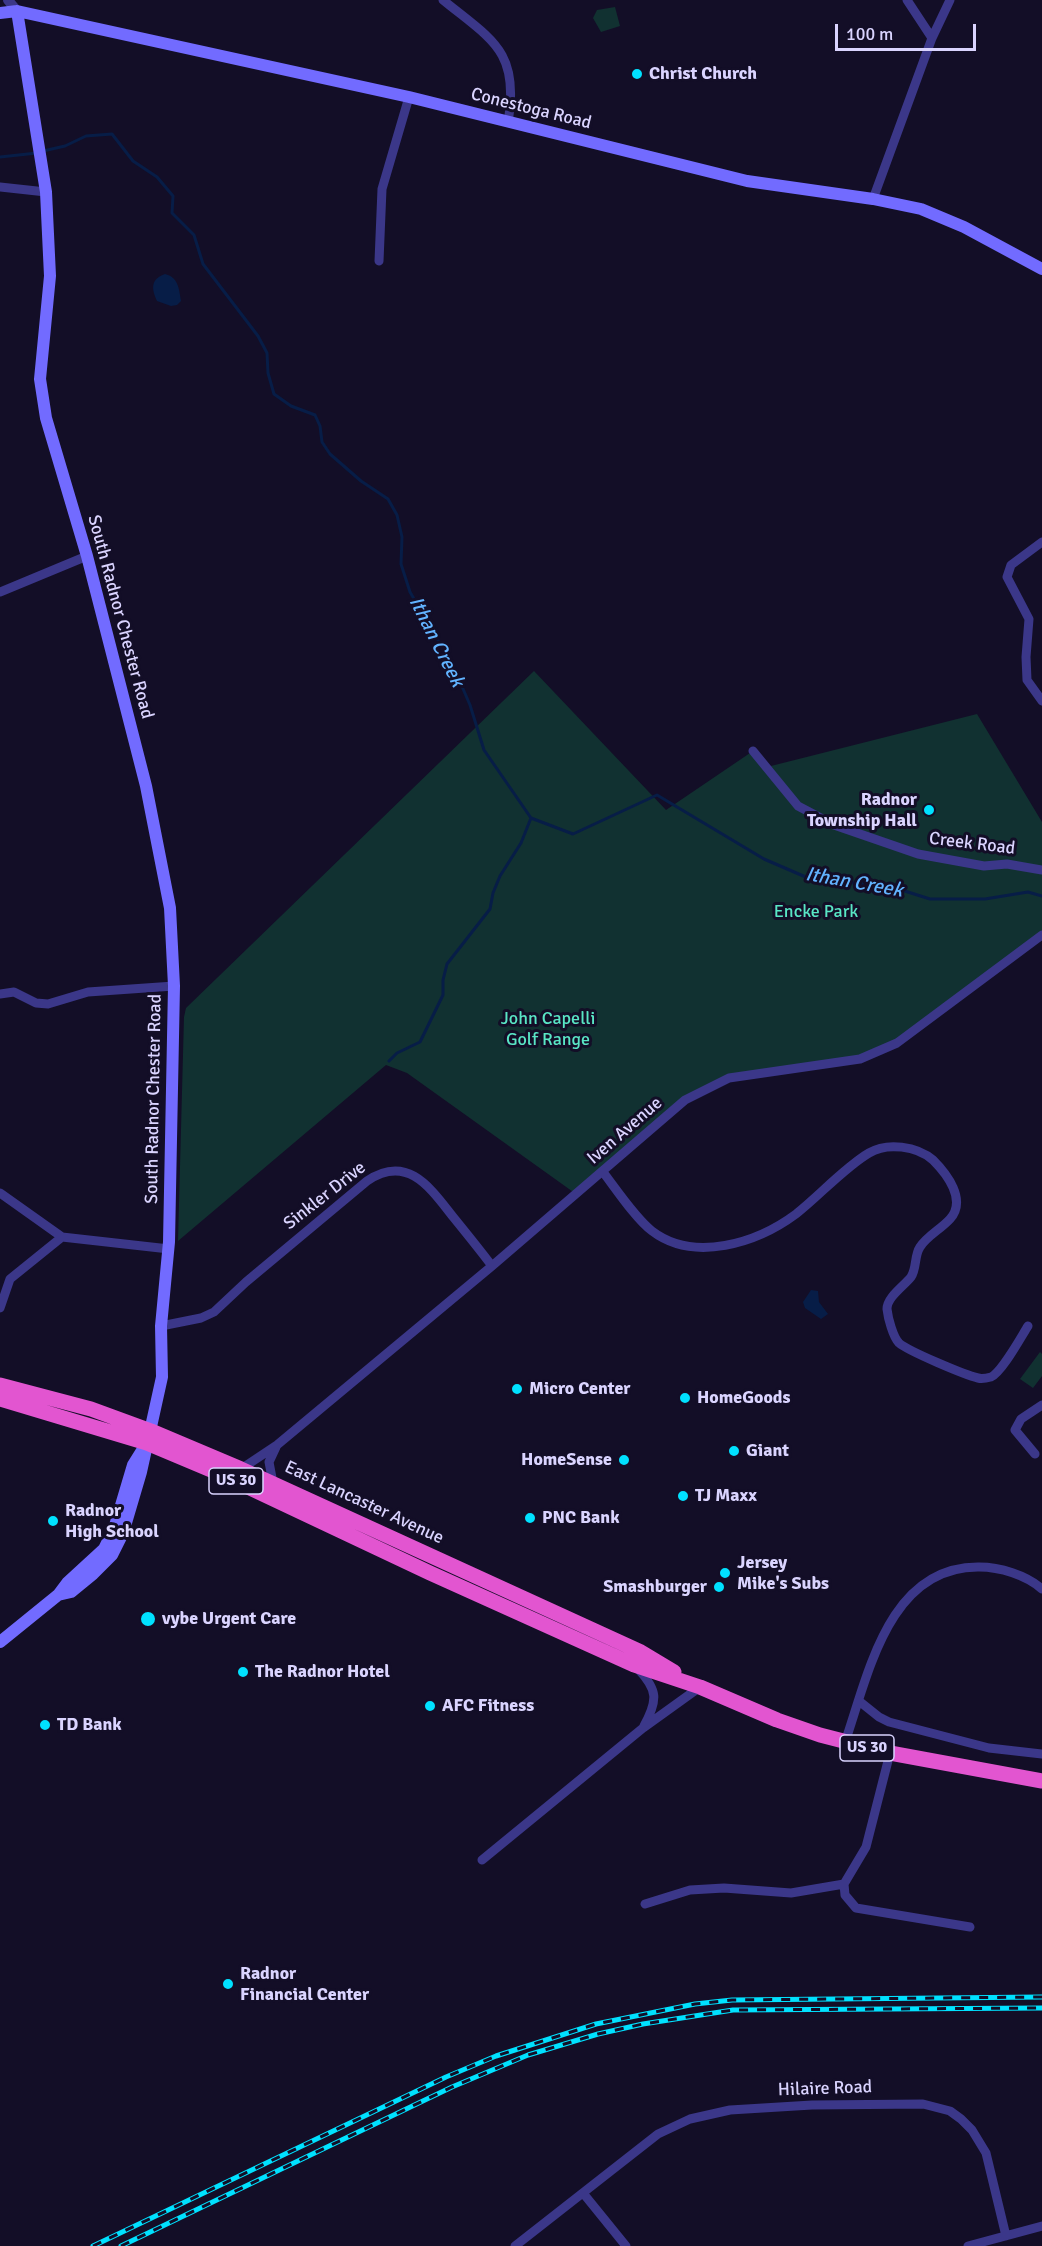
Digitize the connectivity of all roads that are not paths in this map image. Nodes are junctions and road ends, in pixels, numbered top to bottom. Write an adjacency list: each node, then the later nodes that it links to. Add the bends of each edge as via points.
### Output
1 (8, 0): 5 (street)
2 (442, 0): 9 (street, via 494,41 505,57 512,99)
3 (907, 0): 7 (street)
4 (950, 0): 7 (street)
5 (17, 11): 6 (main road, Conestoga Road); 8 (main road, Conestoga Road); 11 (main road, South Radnor Chester Road)
6 (0, 13)
7 (932, 38): 12 (street)
8 (410, 97): 9 (main road, Conestoga Road); 13 (street, via 382,189)
9 (508, 122): 12 (main road, Conestoga Road, via 747,181)
10 (0, 187): 11 (street)
11 (46, 192): 16 (main road, South Radnor Chester Road, via 50,276 40,379 46,418)
12 (873, 199): 14 (main road, Conestoga Road, via 921,209 964,226)
13 (379, 261)
14 (1042, 270)
15 (1042, 542): 18 (street, via 1011,565 1007,577 1029,619 1027,680)
16 (87, 556): 17 (street); 22 (main road, South Radnor Chester Road, via 146,786 171,908)
17 (0, 592)
18 (1042, 701)
19 (753, 751): 20 (street, Creek Road, via 798,806 834,825 918,855)
20 (1042, 870)
21 (1042, 935): 24 (street, Iven Avenue, via 897,1043 860,1059 729,1078 685,1100)
22 (174, 986): 23 (street, via 88,992 48,1004 36,1003 14,992); 27 (main road, South Radnor Chester Road)
23 (0, 994)
24 (603, 1172): 28 (street, Iven Avenue); 31 (street, via 652,1231 683,1246 702,1249 743,1240 782,1224 871,1151 897,1147 919,1152 934,1161 952,1185 956,1206 949,1220 922,1244 912,1276 889,1301 888,1312 898,1341 980,1379 996,1374)
25 (0, 1192): 26 (street)
26 (62, 1237): 27 (street); 29 (street, via 10,1279)
27 (169, 1249): 30 (main road, South Radnor Chester Road)
28 (492, 1266): 30 (street, Sinkler Drive, via 429,1187 410,1173 389,1171 367,1181 214,1312); 36 (street, Iven Avenue)
29 (0, 1308)
30 (162, 1326): 35 (main road, South Radnor Chester Road, via 162,1377)
31 (1028, 1326)
32 (0, 1385): 35 (highway, East Lancaster Avenue / US 30, via 81,1406)
33 (0, 1399): 35 (highway, East Lancaster Avenue / US 30)
34 (1042, 1405): 37 (street, via 1021,1419 1015,1430)
35 (149, 1437): 38 (highway, East Lancaster Avenue / US 30); 41 (main road, South Radnor Chester Road, via 133,1465 104,1549 58,1595); 42 (highway, East Lancaster Avenue / US 30, via 430,1573)
36 (277, 1445): 38 (street, Iven Avenue); 39 (street, via 269,1462)
37 (1035, 1454)
38 (241, 1469): 39 (highway, East Lancaster Avenue / US 30)
39 (273, 1483): 43 (highway, East Lancaster Avenue / US 30, via 639,1651)
40 (1042, 1589): 44 (street, via 1034,1581 984,1567 932,1578 915,1590 894,1616 870,1662)
41 (0, 1642)
42 (634, 1665): 43 (highway, East Lancaster Avenue / US 30); 45 (street, via 647,1679 655,1697)
43 (700, 1687): 45 (street); 46 (highway, East Lancaster Avenue / US 30, via 777,1720)
44 (859, 1701): 46 (street); 48 (street, via 889,1722 989,1748)
45 (643, 1728): 50 (street)
46 (845, 1742): 47 (highway, East Lancaster Avenue / US 30)
47 (890, 1753): 49 (highway, East Lancaster Avenue / US 30); 51 (street, via 866,1847)
48 (1042, 1754)
49 (1042, 1781)
50 (482, 1860)
51 (844, 1884): 52 (street, via 791,1893 724,1888 690,1890); 53 (street, via 845,1895 856,1908)
52 (645, 1904)
53 (970, 1927)
54 (583, 2193): 56 (street, Hilaire Road, via 658,2134 690,2119 730,2110 923,2104 950,2111 981,2142); 57 (street, Hilaire Road); 58 (street)
55 (1042, 2226): 56 (street)
56 (1006, 2236): 59 (street)
57 (515, 2246)
58 (626, 2246)
59 (968, 2246)

